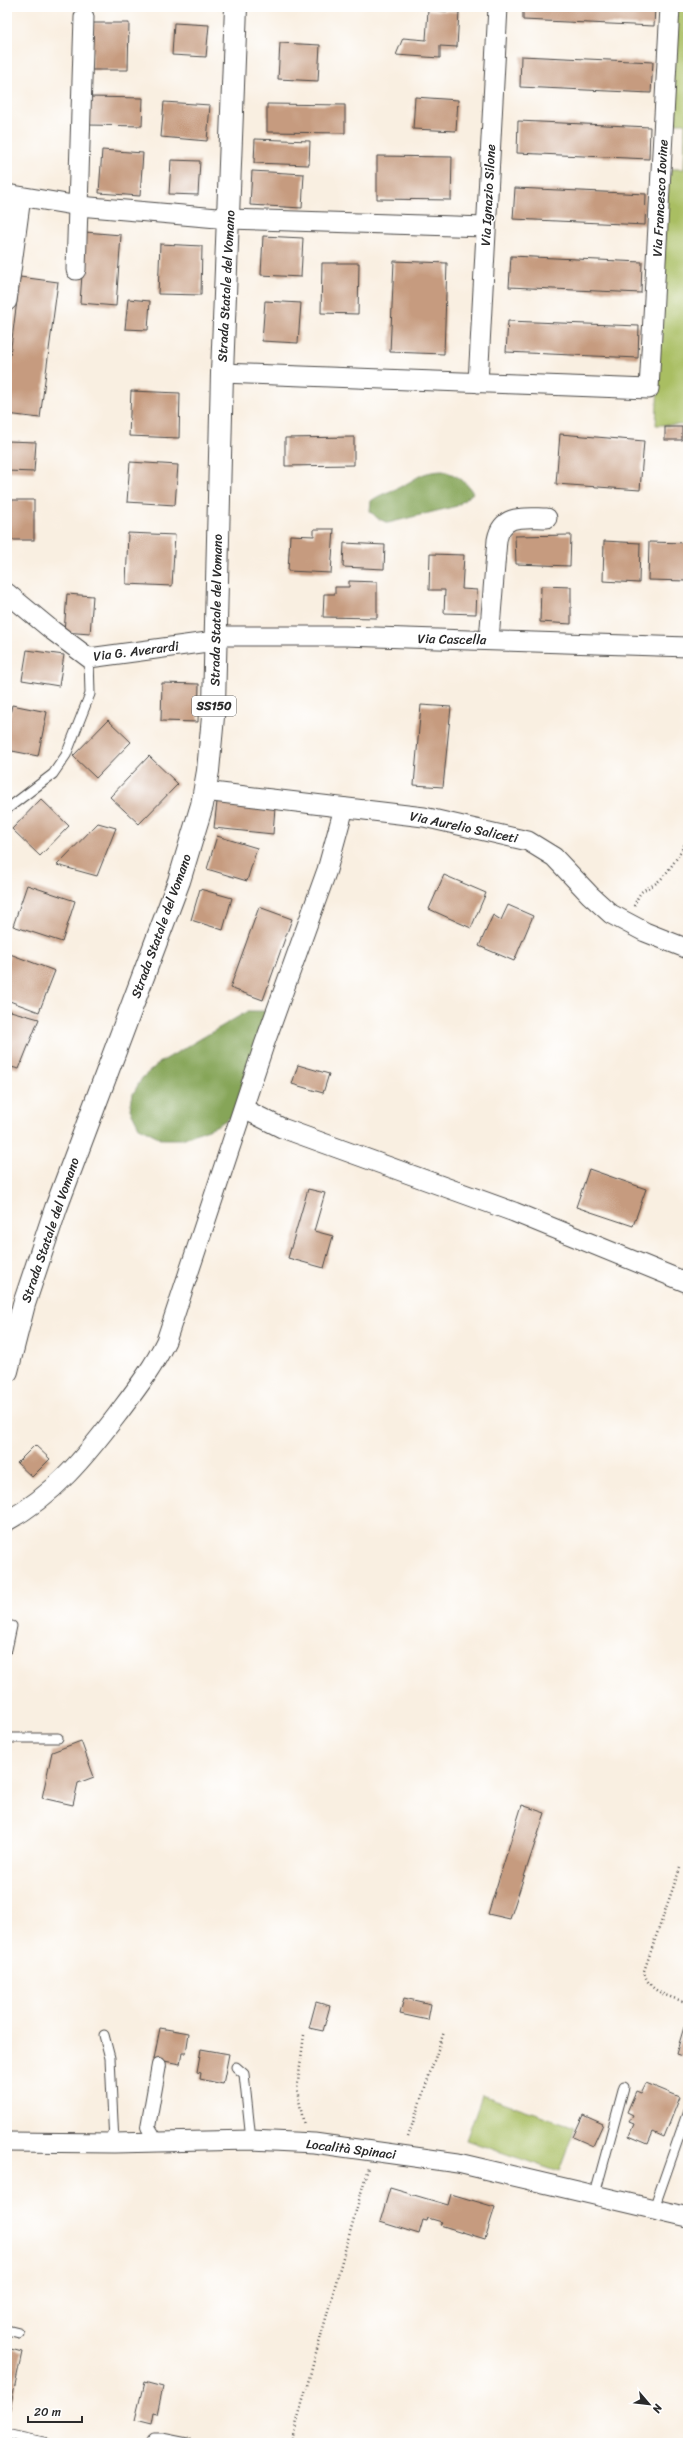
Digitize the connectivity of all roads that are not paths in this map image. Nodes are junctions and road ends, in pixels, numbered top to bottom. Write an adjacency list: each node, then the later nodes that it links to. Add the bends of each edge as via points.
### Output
1 (236, 7): 7 (main road, Strada Statale del Vomano / SS150)
2 (498, 7): 8 (street, Via Ignazio Silone)
3 (670, 7): 12 (street, Via Francesco Iovine, via 649,389)
4 (84, 16): 6 (street)
5 (14, 195): 6 (street); 10 (street)
6 (79, 206): 7 (street); 9 (street)
7 (229, 219): 8 (street); 11 (main road, Strada Statale del Vomano / SS150)
8 (486, 227): 12 (street, Via Ignazio Silone)
9 (76, 270)
10 (7, 301)
11 (222, 373): 12 (street); 15 (main road, Strada Statale del Vomano / SS150)
12 (478, 383)
13 (547, 518): 16 (street, via 512,518 500,528)
14 (7, 593): 18 (street, Via G. Averardi)
15 (215, 638): 16 (street, Via Cascella); 18 (street, Via G. Averardi); 19 (main road, Strada Statale del Vomano / SS150, via 213,731)
16 (489, 640): 17 (street, Via Cascella)
17 (688, 647)
18 (89, 658): 21 (lane, via 90,694 66,755 53,774)
19 (204, 791): 20 (street, Via Aurelio Saliceti); 25 (main road, Strada Statale del Vomano / SS150, via 179,881 41,1250)
20 (344, 808): 22 (street, Via Aurelio Saliceti, via 424,817 528,841 554,857 597,901 628,924); 23 (street, via 321,889 264,1045)
21 (7, 809)
22 (688, 949)
23 (244, 1108): 24 (street, via 282,1128 514,1212); 26 (street, via 170,1331 157,1359 69,1474 42,1498)
24 (688, 1283)
25 (7, 1371)
26 (7, 1521)
27 (12, 1626): 28 (lane)
28 (7, 1649)
29 (7, 1738): 30 (lane)
30 (58, 1738)
31 (104, 2035): 39 (lane, via 110,2058)
32 (159, 2066): 38 (street, via 148,2127)
33 (236, 2067): 36 (lane, via 244,2074)
34 (624, 2087): 40 (lane)
35 (688, 2111): 41 (lane)
36 (251, 2140): 38 (street, Località Spinaci); 40 (street, Località Spinaci, via 314,2143 458,2163)
37 (7, 2142): 39 (street, Località Spinaci)
38 (157, 2142): 39 (street, Località Spinaci)
39 (114, 2143)
40 (596, 2194): 41 (street, Località Spinaci)
41 (654, 2208): 42 (street, Località Spinaci)
42 (688, 2216)
43 (7, 2330): 44 (lane)
44 (19, 2333)
45 (7, 2434): 46 (lane)
46 (48, 2443)
47 (149, 2443): 48 (lane, via 154,2438 162,2438)
48 (187, 2443)

